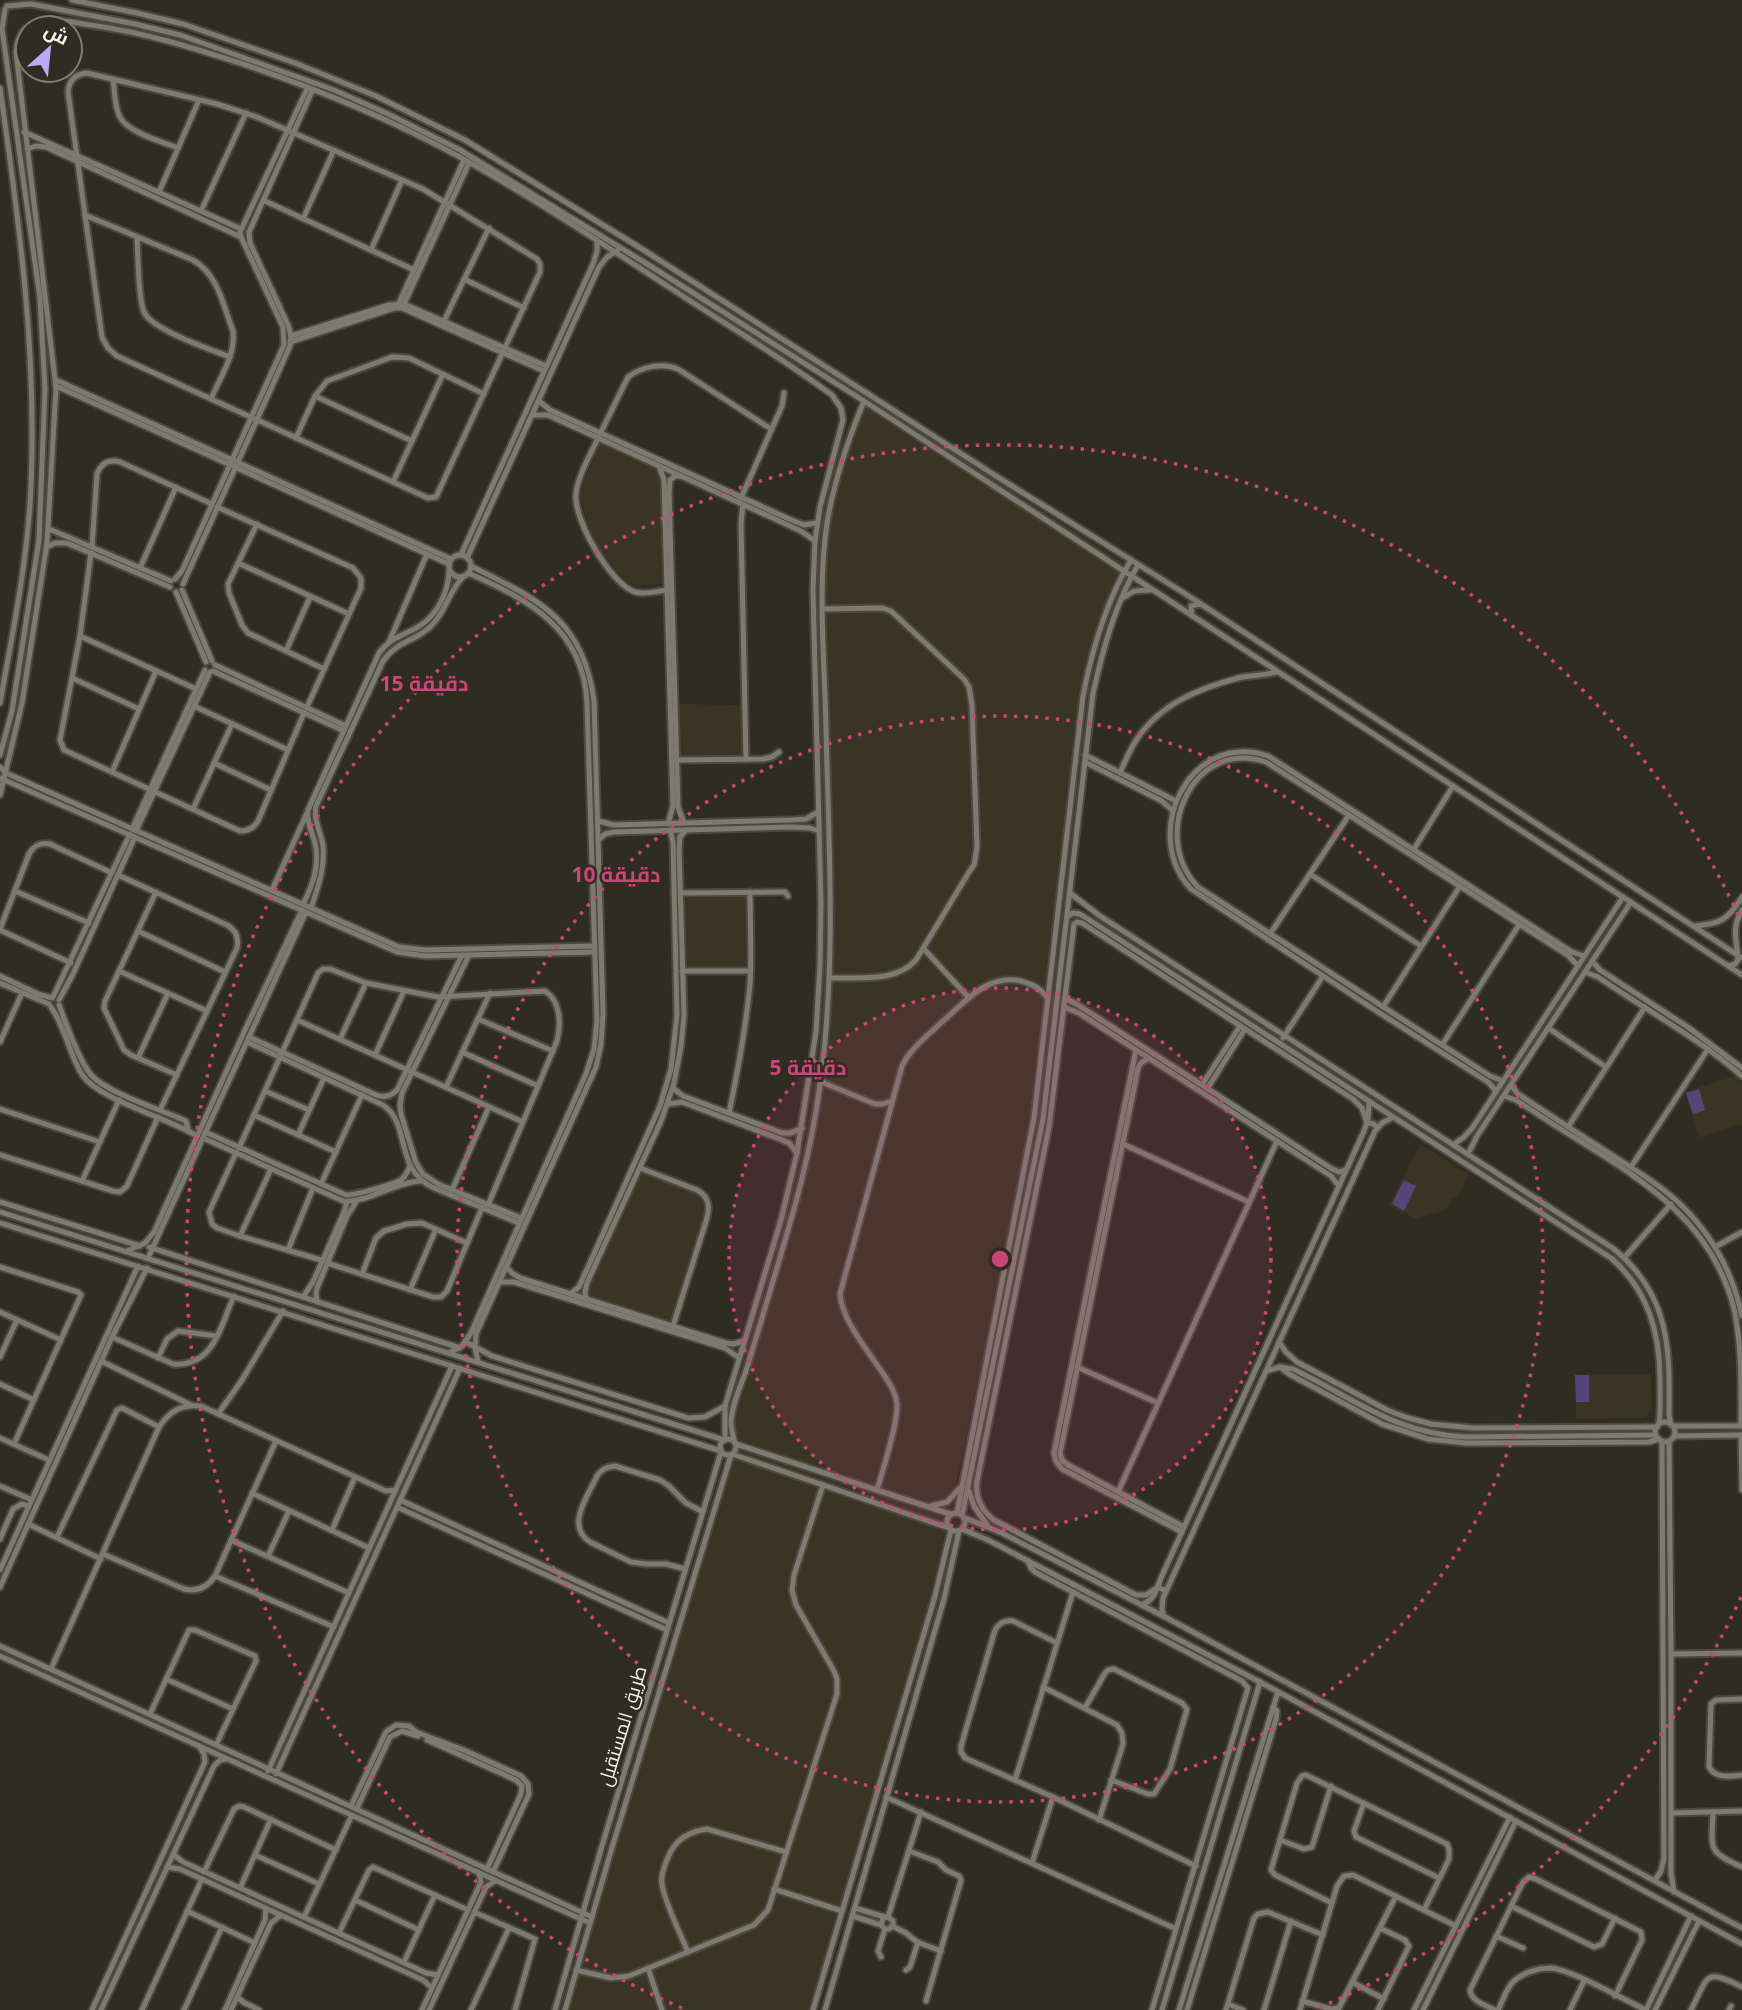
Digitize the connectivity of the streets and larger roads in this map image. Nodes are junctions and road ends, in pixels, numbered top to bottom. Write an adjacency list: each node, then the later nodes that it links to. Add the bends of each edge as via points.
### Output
1 (72, 0): 6 (street, via 183,24)
2 (34, 3): 3 (street); 9 (street, via 180,35)
3 (6, 7): 4 (street)
4 (1, 34): 44 (street)
5 (113, 79): 11 (street); 16 (street, via 124,123); 19 (street, via 84,73 70,82)
6 (340, 80): 9 (street, via 349,89); 10 (street)
7 (0, 88): 129 (street, via 33,400 27,535)
8 (311, 88): 14 (street); 15 (street, via 177,43 113,28 43,20 27,28 16,48); 20 (street)
9 (344, 94): 12 (street)
10 (375, 96): 12 (street, via 370,99); 42 (street, via 488,153)
11 (199, 100): 13 (street); 16 (street)
12 (375, 108): 32 (street, via 460,150)
13 (246, 113): 14 (street); 27 (street)
14 (291, 131): 18 (street); 22 (street)
15 (24, 132): 17 (street); 19 (street)
16 (178, 148): 24 (street)
17 (27, 149): 19 (street, via 43,146); 44 (street)
18 (334, 150): 23 (street); 29 (street)
19 (76, 157): 21 (street); 28 (street)
20 (467, 162): 26 (street); 35 (street)
21 (123, 179): 24 (street); 34 (street)
22 (268, 180): 25 (street); 31 (street)
23 (402, 180): 26 (street); 38 (street)
24 (159, 192): 27 (street)
25 (263, 200): 29 (street); 52 (street, via 250,239)
26 (448, 203): 30 (street); 36 (street)
27 (201, 211): 31 (street)
28 (85, 215): 33 (street); 62 (street, via 106,345 117,356)
29 (303, 219): 38 (street)
30 (489, 228): 41 (street); 47 (street, via 539,261 540,272)
31 (241, 229): 34 (street)
32 (596, 233): 35 (street); 37 (street)
33 (137, 237): 54 (street, via 197,262 210,274 233,331); 54 (street, via 142,307 147,318)
34 (241, 237): 55 (street, via 284,330)
35 (597, 241): 39 (street); 56 (street, via 593,264)
36 (428, 247): 40 (street); 46 (street)
37 (623, 249): 39 (street); 43 (street)
38 (370, 250): 40 (street)
39 (615, 252): 63 (street, via 599,267); 69 (street, via 832,395 843,412)
40 (414, 270): 46 (street)
41 (464, 279): 47 (street); 49 (street)
42 (692, 282): 43 (street, via 698,289); 45 (street)
43 (693, 293): 48 (street)
44 (43, 297): 58 (street); 86 (street)
45 (725, 302): 48 (street, via 722,306); 76 (street)
46 (402, 304): 49 (street); 50 (street)
47 (523, 308): 53 (street)
48 (728, 314): 64 (street)
49 (444, 321): 51 (street)
50 (341, 323): 51 (street, via 402,308); 52 (street)
51 (455, 328): 53 (street)
52 (290, 339): 55 (street)
53 (504, 350): 56 (street); 60 (street)
54 (230, 357): 62 (street)
55 (278, 367): 67 (street)
56 (545, 369): 96 (street)
57 (443, 374): 60 (street); 61 (street, via 409,358 392,357 331,379); 73 (street)
58 (56, 383): 74 (street); 87 (street)
59 (784, 393): 68 (street)
60 (484, 394): 78 (street, via 437,496 428,498)
61 (315, 396): 72 (street); 73 (street)
62 (211, 399): 67 (street)
63 (539, 401): 65 (street); 66 (street)
64 (864, 401): 70 (street); 79 (street)
65 (532, 415): 66 (street); 96 (street)
66 (556, 416): 71 (street)
67 (254, 419): 72 (street); 74 (street)
68 (771, 429): 71 (street, via 678,369 664,365 628,377); 84 (street)
69 (841, 430): 70 (street); 89 (street)
70 (852, 432): 112 (street, via 827,524)
71 (599, 436): 75 (street); 84 (street); 107 (street, via 576,495 596,551 631,590)
72 (296, 438): 78 (street)
73 (412, 441): 78 (street)
74 (234, 464): 85 (street); 95 (street); 99 (street)
75 (659, 466): 77 (street); 82 (street)
76 (996, 475): 79 (street); 81 (street)
77 (680, 476): 82 (street, via 670,480); 84 (street)
78 (393, 482)
79 (991, 484): 83 (street)
80 (176, 487): 85 (street); 94 (street, via 120,462 103,464 96,477); 101 (street)
81 (1017, 488): 83 (street); 97 (street)
82 (667, 493): 107 (street); 142 (street)
83 (1009, 495): 102 (street)
84 (742, 501): 88 (street); 140 (street)
85 (215, 505): 90 (street); 105 (street); 106 (street)
86 (40, 516): 87 (street); 138 (street, via 12,711)
87 (49, 516): 91 (street)
88 (787, 522): 89 (street); 92 (street)
89 (817, 523): 92 (street)
90 (257, 524): 98 (street); 113 (street, via 355,570 362,588)
91 (49, 529): 93 (street); 94 (street)
92 (815, 541): 116 (street)
93 (47, 547): 94 (street, via 67,542); 147 (street, via 24,695)
94 (92, 550): 101 (street); 105 (street); 115 (street)
95 (427, 554): 99 (street); 118 (street)
96 (464, 556): 99 (street); 103 (street)
97 (1131, 561): 100 (street); 102 (street)
98 (238, 563): 109 (street); 119 (street, via 228,589 242,625 251,635)
99 (450, 564): 103 (street, via 457,577); 118 (street, via 446,590 431,616)
100 (1138, 565): 104 (street); 111 (street)
101 (139, 568): 105 (street)
102 (1125, 571): 104 (street); 224 (street, via 1106,612 1083,696)
103 (468, 572): 128 (street, via 432,625 386,656); 135 (street, via 527,601 561,633 577,657)
104 (1132, 576): 108 (street); 110 (street)
105 (172, 582): 106 (street, via 179,580); 106 (street, via 171,590)
106 (180, 589): 121 (street)
107 (667, 590): 155 (street)
108 (1157, 592): 110 (street, via 1140,590); 114 (street)
109 (310, 597): 113 (street); 119 (street)
110 (1121, 600): 139 (street, via 1098,669)
111 (1200, 604): 114 (street, via 1191,606); 164 (street)
112 (823, 609): 117 (street); 206 (street, via 891,611 964,679 972,696 976,856)
113 (349, 614): 122 (street)
114 (1192, 615): 120 (street)
115 (80, 636): 123 (street); 126 (street)
116 (814, 640): 117 (street); 159 (street)
117 (824, 640): 176 (street)
118 (389, 642): 128 (street, via 379,653)
119 (286, 651): 122 (street)
120 (1263, 663): 124 (street); 125 (street)
121 (210, 667): 127 (street); 130 (street); 132 (street)
122 (324, 668): 132 (street)
123 (156, 671): 127 (street); 131 (street)
124 (1276, 672): 125 (street); 149 (street)
125 (1248, 676): 146 (street, via 1200,690 1168,708 1142,732)
126 (72, 678): 131 (street); 145 (street, via 61,746)
127 (196, 689): 151 (street)
128 (361, 701): 134 (street); 148 (street)
129 (0, 703)
130 (194, 706): 133 (street); 151 (street)
131 (139, 709): 145 (street)
132 (305, 710): 134 (street); 136 (street)
133 (232, 724): 136 (street); 143 (street)
134 (345, 728): 148 (street)
135 (592, 730): 161 (street); 207 (street)
136 (288, 750): 150 (street)
137 (779, 752): 140 (street, via 768,758)
138 (0, 755)
139 (1085, 758): 146 (street); 153 (street); 184 (street)
140 (746, 759): 142 (street)
141 (1220, 759): 154 (street, via 1195,771); 160 (street, via 1266,762); 173 (street, via 1242,751 1268,756); 190 (street, via 1190,789 1179,819 1178,840 1189,877)
142 (677, 760): 155 (street)
143 (214, 763): 150 (street); 156 (street)
144 (0, 768): 147 (street)
145 (112, 772): 151 (street)
146 (1120, 773): 153 (street)
147 (4, 776): 152 (street); 168 (street)
148 (325, 779): 157 (street); 191 (street, via 315,810 323,857 320,883)
149 (1453, 786): 169 (street); 173 (street)
150 (271, 790): 156 (street, via 257,823 248,830 240,831)
151 (152, 791): 156 (street); 168 (street)
152 (0, 795)
153 (1160, 797): 154 (street); 158 (street)
154 (1176, 802): 158 (street)
155 (675, 803): 163 (street); 165 (street)
156 (193, 809)
157 (308, 810): 180 (street); 191 (street, via 317,864)
158 (1173, 811): 190 (street, via 1171,842 1178,871 1191,889)
159 (818, 812): 162 (street); 167 (street)
160 (1349, 814): 178 (street); 179 (street)
161 (598, 821): 166 (street); 171 (street)
162 (792, 824): 163 (street); 167 (street)
163 (685, 826): 165 (street); 172 (street)
164 (1541, 826): 169 (street); 170 (street)
165 (669, 827): 166 (street); 172 (street)
166 (614, 829): 171 (street)
167 (819, 831): 175 (street)
168 (133, 832): 177 (street); 180 (street); 191 (street)
169 (1532, 838): 174 (street)
170 (1558, 838): 174 (street, via 1551,842); 199 (street)
171 (598, 840): 245 (street)
172 (676, 849): 185 (street); 227 (street)
173 (1413, 849): 193 (street)
174 (1551, 850): 187 (street)
175 (820, 867): 176 (street); 272 (street, via 820,966)
176 (830, 867): 223 (street)
177 (115, 874): 181 (street, via 50,844 40,844 32,850); 182 (street); 196 (street); 239 (street, via 73,975)
178 (1310, 874): 203 (street); 205 (street)
179 (1460, 886): 193 (street); 205 (street)
180 (272, 890): 191 (street)
181 (15, 891): 196 (street); 200 (street)
182 (156, 892): 201 (street); 218 (street, via 234,930 238,943)
183 (750, 892): 185 (street); 186 (street, via 784,892); 217 (street)
184 (1069, 892): 194 (street); 195 (street)
185 (680, 894): 216 (street)
186 (788, 896)
187 (1623, 897): 189 (street); 202 (street)
188 (1742, 897): 199 (street, via 1724,919)
189 (1631, 902): 204 (street); 214 (street)
190 (1222, 907): 203 (street); 220 (street)
191 (306, 909): 207 (street, via 412,950); 208 (street, via 404,954); 254 (street); 281 (street)
192 (1742, 910): 210 (street, via 1734,932)
193 (1506, 912): 198 (street); 209 (street)
194 (1100, 916): 197 (street); 251 (street)
195 (1067, 917): 197 (street, via 1078,913); 252 (street)
196 (89, 923): 212 (street)
197 (1095, 924): 243 (street)
198 (1519, 925): 213 (street); 257 (street)
199 (1693, 926): 210 (street)
200 (0, 929): 212 (street)
201 (138, 931): 215 (street); 218 (street)
202 (1600, 932): 204 (street); 209 (street)
203 (1270, 934): 220 (street)
204 (1608, 937): 211 (street)
205 (1421, 946): 241 (street)
206 (923, 948): 223 (street, via 910,967 893,975); 236 (street)
207 (594, 949): 208 (street); 245 (street)
208 (466, 955): 235 (street)
209 (1584, 956): 213 (street)
210 (1740, 957): 214 (street)
211 (1592, 961): 219 (street); 228 (street)
212 (71, 963): 239 (street)
213 (1578, 966): 258 (street)
214 (1729, 966): 221 (street)
215 (119, 971): 233 (street); 269 (street, via 104,1012 124,1050)
216 (682, 971): 217 (street); 227 (street)
217 (750, 971): 303 (street, via 743,1045)
218 (225, 972): 244 (street)
219 (1585, 972): 231 (street); 249 (street)
220 (1322, 973): 241 (street); 251 (street)
221 (1742, 975)
222 (0, 976): 239 (street)
223 (830, 978): 282 (street)
224 (1050, 979): 229 (street); 238 (street)
225 (0, 982): 232 (street)
226 (366, 983): 230 (street); 247 (street, via 321,970); 253 (street)
227 (680, 985): 289 (street, via 683,1029); 379 (street, via 665,1094)
228 (1623, 985): 231 (street); 268 (street)
229 (1036, 986): 236 (street, via 998,980); 238 (street)
230 (404, 991): 235 (street); 267 (street)
231 (1618, 991): 242 (street)
232 (22, 993): 239 (street); 255 (street)
233 (168, 993): 244 (street); 269 (street)
234 (490, 993): 235 (street); 246 (street); 261 (street, via 543,990 551,995 560,1021)
235 (445, 996): 274 (street)
236 (969, 998): 296 (street, via 910,1052)
237 (1065, 998): 240 (street); 243 (street, via 1073,927 1079,922); 288 (street)
238 (1048, 999): 250 (street)
239 (54, 1002): 294 (street, via 79,1069 99,1091); 304 (street, via 94,1078)
240 (1064, 1007): 260 (street); 491 (street, via 1049,1127 976,1493 994,1520 1126,1589 1143,1596)
241 (1379, 1007): 257 (street); 291 (street)
242 (1645, 1007): 259 (street); 271 (street)
243 (1219, 1009): 248 (street); 256 (street)
244 (207, 1011): 276 (street)
245 (600, 1014): 335 (street, via 589,1066)
246 (478, 1019): 261 (street); 263 (street)
247 (297, 1020): 253 (street); 266 (street)
248 (1242, 1028): 283 (street); 288 (street)
249 (1548, 1028): 265 (street); 271 (street)
250 (1044, 1036): 252 (street); 262 (street)
251 (1284, 1036): 256 (street); 310 (street)
252 (1053, 1037): 264 (street)
253 (340, 1039): 267 (street)
254 (248, 1040): 266 (street); 281 (street)
255 (0, 1042)
256 (1279, 1043): 279 (street)
257 (1442, 1045): 280 (street)
258 (1525, 1047): 265 (street); 280 (street)
259 (1708, 1049): 268 (street); 332 (street)
260 (1136, 1050): 270 (street); 275 (street)
261 (554, 1051): 285 (street)
262 (1043, 1051): 264 (street); 443 (street)
263 (463, 1052): 285 (street); 287 (street)
264 (1051, 1052): 443 (street, via 1038,1145)
265 (1532, 1052): 284 (street)
266 (281, 1055): 274 (street, via 382,1097 397,1090); 278 (street); 290 (street)
267 (374, 1055): 274 (street)
268 (1721, 1055): 273 (street); 277 (street)
269 (138, 1058): 276 (street)
270 (1149, 1058): 275 (street); 321 (street)
271 (1606, 1067): 312 (street)
272 (811, 1068): 282 (street); 286 (street)
273 (1742, 1068)
274 (410, 1071): 287 (street); 344 (street, via 400,1105 414,1157 428,1178)
275 (1135, 1072): 323 (street); 364 (street)
276 (177, 1075): 304 (street)
277 (1742, 1076)
278 (324, 1078): 292 (street); 302 (street)
279 (1334, 1079): 283 (street); 297 (street)
280 (1503, 1081): 291 (street)
281 (225, 1082): 317 (street)
282 (822, 1082): 286 (street); 296 (street, via 875,1104); 441 (street, via 794,1211 733,1410)
283 (1331, 1085): 309 (street, via 1359,1105)
284 (1511, 1085): 293 (street); 300 (street)
285 (538, 1086): 308 (street)
286 (809, 1086): 313 (street)
287 (446, 1087): 299 (street)
288 (1204, 1087): 330 (street)
289 (673, 1088): 295 (street); 298 (street)
290 (265, 1091): 302 (street); 305 (street)
291 (1496, 1091): 311 (street)
292 (362, 1095): 326 (street); 331 (street, via 391,1112)
293 (1504, 1096): 300 (street); 316 (street)
294 (119, 1100): 304 (street); 322 (street)
295 (689, 1101): 298 (street); 303 (street); 318 (street)
296 (892, 1101): 457 (street, via 840,1294 843,1311 896,1397 897,1412)
297 (1369, 1102): 306 (street); 309 (street)
298 (668, 1104): 333 (street)
299 (489, 1107): 308 (street); 344 (street)
300 (1535, 1109): 312 (street); 338 (street)
301 (0, 1110): 322 (street)
302 (309, 1110): 320 (street)
303 (729, 1113): 318 (street)
304 (159, 1114): 307 (street); 315 (street); 339 (street, via 126,1188 117,1192)
305 (254, 1115): 320 (street); 325 (street)
306 (1393, 1117): 314 (street); 319 (street)
307 (186, 1121): 315 (street); 317 (street)
308 (523, 1122): 352 (street)
309 (1367, 1123): 314 (street); 336 (street)
310 (1424, 1126): 319 (street); 324 (street)
311 (1473, 1127): 316 (street); 324 (street)
312 (1568, 1127): 332 (street)
313 (802, 1128): 318 (street); 327 (street)
314 (1377, 1128): 400 (street)
315 (188, 1130): 317 (street)
316 (1480, 1132): 328 (street)
317 (202, 1133): 325 (street); 337 (street)
318 (777, 1134): 327 (street)
319 (1419, 1134): 346 (street)
320 (298, 1135): 326 (street)
321 (1277, 1141): 330 (street); 350 (street)
322 (100, 1142): 339 (street)
323 (1123, 1144): 350 (street); 364 (street)
324 (1453, 1145): 328 (street)
325 (238, 1150): 334 (street); 341 (street); 360 (street, via 208,1215 214,1226)
326 (336, 1152): 341 (street)
327 (797, 1153): 398 (street)
328 (1468, 1154): 345 (street)
329 (0, 1155): 339 (street)
330 (1311, 1159): 336 (street, via 1334,1171); 342 (street)
331 (410, 1166): 340 (street); 341 (street, via 398,1181 354,1194)
332 (1631, 1167): 338 (street)
333 (640, 1168): 379 (street); 394 (street, via 697,1190 709,1205)
334 (271, 1169): 343 (street); 360 (street)
335 (547, 1169): 354 (street); 373 (street)
336 (1346, 1170): 342 (street)
337 (183, 1174): 361 (street); 366 (street)
338 (1641, 1178): 351 (street); 359 (street, via 1680,1203)
339 (82, 1181)
340 (422, 1181): 347 (street); 352 (street)
341 (321, 1184)
342 (1339, 1186): 424 (street)
343 (313, 1188): 349 (street); 367 (street)
344 (452, 1190): 352 (street)
345 (1525, 1191): 346 (street); 370 (street)
346 (1520, 1198): 418 (street, via 1611,1258 1635,1283 1656,1332)
347 (357, 1200): 349 (street); 357 (street)
348 (0, 1202): 363 (street)
349 (346, 1202): 357 (street)
350 (1249, 1202): 421 (street)
351 (1671, 1204): 359 (street); 370 (street)
352 (485, 1206): 354 (street); 362 (street)
353 (0, 1212): 368 (street)
354 (520, 1221): 399 (street)
355 (0, 1223): 372 (street)
356 (436, 1229): 362 (street); 376 (street, via 415,1222 381,1233); 381 (street)
357 (338, 1232): 371 (street)
358 (1742, 1232): 365 (street)
359 (1702, 1234): 365 (street); 430 (street, via 1735,1312)
360 (240, 1236): 367 (street)
361 (148, 1241): 363 (street); 366 (street)
362 (467, 1243): 381 (street, via 444,1294 436,1298)
363 (140, 1246): 368 (street)
364 (1099, 1247): 412 (street); 473 (street, via 1055,1458 1062,1469)
365 (1715, 1247): 392 (street)
366 (152, 1249): 369 (street); 385 (street)
367 (288, 1250): 371 (street)
368 (126, 1252): 369 (street)
369 (148, 1258): 386 (street)
370 (1624, 1258): 419 (street, via 1661,1313 1669,1350)
371 (324, 1262): 376 (street); 380 (street)
372 (138, 1266): 375 (street); 382 (street)
373 (506, 1266): 377 (street); 378 (street)
374 (0, 1267): 397 (street, via 80,1292)
375 (147, 1268): 382 (street); 384 (street)
376 (362, 1274): 381 (street)
377 (519, 1281): 378 (street); 383 (street); 401 (street)
378 (499, 1282): 403 (street, via 476,1334)
379 (585, 1282): 383 (street); 387 (street)
380 (313, 1289): 385 (street); 388 (street)
381 (410, 1290)
382 (131, 1291): 396 (street); 446 (street)
383 (570, 1294): 387 (street)
384 (234, 1296): 389 (street); 395 (street)
385 (303, 1297): 388 (street)
386 (279, 1299): 389 (street); 404 (street)
387 (586, 1299): 394 (street)
388 (317, 1302): 402 (street)
389 (276, 1309): 390 (street)
390 (283, 1311): 411 (street); 425 (street)
391 (0, 1312): 393 (street)
392 (1742, 1316)
393 (17, 1320): 397 (street); 405 (street)
394 (673, 1326): 401 (street)
395 (216, 1336): 406 (street, via 178,1331 167,1339); 406 (street, via 209,1350 193,1363 173,1364)
396 (112, 1337): 406 (street); 408 (street)
397 (61, 1340): 420 (street)
398 (744, 1341): 401 (street); 407 (street)
399 (466, 1342): 402 (street); 403 (street)
400 (1279, 1342): 410 (street); 416 (street)
401 (725, 1345): 407 (street)
402 (460, 1348): 404 (street)
403 (475, 1348): 409 (street); 423 (street, via 688,1418 705,1417)
404 (449, 1353): 409 (street)
405 (0, 1357)
406 (158, 1358)
407 (739, 1358): 423 (street)
408 (102, 1361): 422 (street); 470 (street)
409 (478, 1361): 439 (street)
410 (1297, 1362): 415 (street); 432 (street, via 1387,1410 1431,1424)
411 (452, 1366): 414 (street); 447 (street)
412 (1077, 1367): 421 (street); 460 (street, via 1061,1458)
413 (1280, 1367): 415 (street); 416 (street); 438 (street, via 1373,1420 1429,1439 1466,1443)
414 (460, 1368): 444 (street); 448 (street)
415 (1293, 1369): 433 (street, via 1385,1418 1430,1433 1475,1437)
416 (1266, 1371): 426 (street)
417 (0, 1384): 420 (street)
418 (1660, 1393): 419 (street); 427 (street)
419 (1670, 1393): 428 (street)
420 (34, 1400): 442 (street)
421 (1158, 1403): 460 (street)
422 (191, 1405): 425 (street); 431 (street, via 173,1411)
423 (725, 1406): 439 (street)
424 (1236, 1412): 426 (street); 473 (street)
425 (218, 1414): 440 (street)
426 (1246, 1417): 492 (street)
427 (1658, 1426): 428 (street, via 1665,1422); 432 (street); 438 (street)
428 (1672, 1426): 429 (street); 435 (street)
429 (1695, 1426): 430 (street); 436 (street)
430 (1741, 1426)
431 (159, 1427): 478 (street, via 122,1408 117,1410); 484 (street)
432 (1636, 1427): 433 (street)
433 (1636, 1435): 438 (street)
434 (1741, 1435): 436 (street); 458 (street)
435 (1674, 1436): 436 (street); 438 (street)
436 (1695, 1436)
437 (0, 1438): 442 (street)
438 (1661, 1439): 500 (street); 501 (street)
439 (724, 1440): 441 (street); 444 (street)
440 (276, 1441): 449 (street); 461 (street)
441 (735, 1443): 445 (street); 457 (street)
442 (14, 1444): 446 (street)
443 (973, 1448): 451 (street); 455 (street)
444 (721, 1451): 445 (street); 450 (street, طريق المستقبل)
445 (731, 1455): 452 (street, طريق المستقبل); 453 (street)
446 (50, 1460): 464 (street)
447 (408, 1463): 448 (street); 456 (street)
448 (415, 1466): 463 (street)
449 (355, 1477): 459 (street); 474 (street)
450 (712, 1480): 452 (street); 468 (street, طريق المستقبل)
451 (963, 1482): 465 (street, via 952,1498); 469 (street)
452 (722, 1483): 599 (street, طريق المستقبل)
453 (822, 1485): 472 (street); 558 (street, via 792,1590 834,1671 837,1694)
454 (0, 1486): 464 (street)
455 (968, 1487): 469 (street); 471 (street, via 974,1506)
456 (395, 1490): 459 (street); 462 (street)
457 (877, 1490): 465 (street)
458 (1742, 1490)
459 (386, 1491): 462 (street)
460 (1118, 1492): 473 (street)
461 (252, 1493): 467 (street); 481 (street)
462 (391, 1499): 483 (street)
463 (400, 1500): 466 (street); 477 (street)
464 (31, 1503): 479 (street, via 13,1509); 480 (street)
465 (928, 1506): 469 (street)
466 (397, 1507): 477 (street); 511 (street)
467 (289, 1511): 474 (street); 485 (street)
468 (703, 1511): 487 (street, طريق المستقبل); 487 (street, via 660,1480 615,1466 597,1476 579,1517 579,1532 590,1542 631,1562 666,1563)
469 (959, 1515): 471 (street); 472 (street, via 947,1521); 475 (street, via 965,1524)
470 (28, 1524): 478 (street); 480 (street)
471 (989, 1527): 476 (street)
472 (950, 1529): 475 (street); 496 (street)
473 (1183, 1529): 491 (street)
474 (332, 1530): 483 (street)
475 (960, 1530): 482 (street); 497 (street)
476 (1002, 1533): 482 (street, via 990,1532); 498 (street)
477 (470, 1536): 495 (street)
478 (57, 1537): 484 (street)
479 (0, 1539)
480 (17, 1540): 488 (street); 490 (street)
481 (231, 1540): 485 (street); 489 (street)
482 (988, 1540): 486 (street)
483 (369, 1548): 494 (street)
484 (102, 1556): 489 (street, via 187,1590 202,1588); 513 (street)
485 (268, 1556): 494 (street)
486 (1028, 1561): 493 (street, via 1035,1572); 515 (street)
487 (685, 1569): 502 (street, طريق المستقبل)
488 (0, 1570)
489 (215, 1576): 504 (street)
490 (0, 1587)
491 (1158, 1587): 492 (street); 498 (street, via 1151,1601)
492 (1166, 1591): 499 (street)
493 (1073, 1592): 506 (street); 518 (street, via 1242,1681)
494 (349, 1593): 504 (street)
495 (601, 1596): 502 (street); 505 (street)
496 (935, 1596): 497 (street); 591 (street)
497 (944, 1599): 540 (street)
498 (1141, 1605): 499 (street)
499 (1164, 1616): 525 (street)
500 (1671, 1616): 501 (street); 503 (street)
501 (1663, 1620): 503 (street); 554 (street)
502 (669, 1623): 505 (street, طريق المستقبل)
503 (1671, 1623): 510 (street)
504 (334, 1627): 508 (street)
505 (667, 1630): 593 (street, طريق المستقبل)
506 (1057, 1643): 516 (street); 537 (street, via 1013,1621 1002,1622 995,1630 960,1750 965,1758)
507 (0, 1646): 513 (street)
508 (323, 1652): 511 (street); 532 (street)
509 (1742, 1653): 510 (street)
510 (1671, 1654): 549 (street)
511 (330, 1655): 533 (street)
512 (0, 1656): 530 (street)
513 (51, 1669): 524 (street)
514 (166, 1679): 523 (street); 523 (street, via 189,1630 255,1656); 524 (street)
515 (1260, 1682): 517 (street); 519 (street)
516 (1043, 1687): 522 (street); 537 (street)
517 (1278, 1692): 521 (street); 527 (street)
518 (1248, 1693): 519 (street); 564 (street)
519 (1256, 1696): 656 (street)
520 (1742, 1699): 534 (street, via 1711,1704 1709,1767 1718,1776)
521 (1273, 1707): 657 (street); 658 (street, via 1276,1719)
522 (1085, 1708): 538 (street, via 1117,1724 1122,1733); 538 (street, via 1112,1669 1186,1707 1170,1769 1154,1794)
523 (233, 1709): 529 (street)
524 (150, 1714): 529 (street)
525 (1357, 1719): 526 (street); 527 (street)
526 (1374, 1728): 528 (street); 573 (street)
527 (1351, 1731): 528 (street)
528 (1367, 1740): 552 (street)
529 (216, 1745): 532 (street)
530 (199, 1746): 531 (street); 542 (street, via 205,1762)
531 (228, 1759): 535 (street); 544 (street, via 216,1763)
532 (269, 1769): 533 (street); 535 (street)
533 (276, 1773): 536 (street); 545 (street)
534 (1742, 1775)
535 (266, 1776): 536 (street)
536 (273, 1780): 550 (street)
537 (1015, 1780): 541 (street)
538 (1111, 1780): 553 (street)
539 (1331, 1786): 543 (street); 556 (street, via 1312,1847); 556 (street, via 1310,1776 1298,1779)
540 (887, 1797): 547 (street); 587 (street)
541 (1053, 1797): 553 (street); 563 (street)
542 (188, 1799): 544 (street); 620 (street)
543 (1364, 1802): 571 (street, via 1356,1837); 571 (street, via 1444,1842 1450,1854)
544 (196, 1804): 560 (street)
545 (354, 1807): 568 (street); 568 (street, via 397,1732 407,1731 521,1776 529,1794)
546 (1742, 1811): 548 (street)
547 (920, 1812): 559 (street); 563 (street)
548 (1713, 1812): 549 (street); 566 (street, via 1715,1851)
549 (1672, 1813): 555 (street)
550 (352, 1815): 557 (street); 570 (street)
551 (271, 1819): 557 (street); 561 (street); 569 (street, via 236,1807)
552 (1513, 1819): 595 (street); 603 (street); 664 (street)
553 (1098, 1820): 564 (street)
554 (1664, 1829): 555 (street); 573 (street, via 1664,1862)
555 (1672, 1829): 579 (street)
556 (1280, 1840): 583 (street, via 1273,1873)
557 (336, 1850): 575 (street)
558 (786, 1852): 577 (street); 619 (street, via 707,1829 675,1843 662,1884)
559 (909, 1852): 597 (street); 618 (street, via 938,1862 961,1879)
560 (173, 1854): 562 (street); 565 (street)
561 (255, 1854): 575 (street); 576 (street)
562 (183, 1862): 567 (street); 569 (street)
563 (1032, 1863): 609 (street)
564 (1196, 1866): 609 (street)
565 (167, 1867): 567 (street); 621 (street)
566 (1742, 1867)
567 (180, 1869): 572 (street)
568 (490, 1870): 593 (street)
569 (204, 1872): 576 (street)
570 (479, 1873): 574 (street); 578 (street)
571 (1439, 1878): 588 (street)
572 (202, 1879): 585 (street); 589 (street)
573 (1655, 1880): 579 (street)
574 (496, 1881): 578 (street); 593 (street)
575 (319, 1884): 596 (street)
576 (240, 1888): 586 (street)
577 (774, 1889): 591 (street); 619 (street, via 768,1910 754,1925)
578 (481, 1890): 590 (street)
579 (1674, 1892): 608 (street)
580 (435, 1895): 582 (street, via 373,1867); 590 (street); 610 (street)
581 (1396, 1896): 583 (street, via 1350,1874 1339,1882); 588 (street); 607 (street)
582 (355, 1900): 610 (street); 611 (street)
583 (1332, 1903): 612 (street)
584 (1511, 1906): 598 (street, via 1525,1879 1533,1877); 598 (street, via 1594,1947 1604,1942); 613 (street)
585 (266, 1908): 592 (street); 601 (street)
586 (284, 1908): 592 (street); 596 (street)
587 (855, 1908): 594 (street); 597 (street)
588 (1424, 1910): 603 (street)
589 (187, 1911): 604 (street); 640 (street)
590 (471, 1911): 606 (street); 627 (street); 647 (street)
591 (842, 1911): 653 (street)
592 (281, 1915): 601 (street); 631 (street)
593 (582, 1916): 599 (street); 650 (street, طريق المستقبل)
594 (853, 1916): 605 (street); 654 (street)
595 (1691, 1916): 600 (street); 667 (street)
596 (304, 1917): 611 (street)
597 (887, 1917): 605 (street, via 882,1920); 605 (street, via 893,1921)
598 (1615, 1918): 632 (street, via 1639,1930 1643,1937)
599 (591, 1920): 625 (street, طريق المستقبل)
600 (1699, 1921): 616 (street); 668 (street)
601 (268, 1922): 615 (street); 633 (street)
602 (1291, 1922): 612 (street); 637 (street, via 1268,1912 1256,1916); 660 (street)
603 (1456, 1926): 663 (street)
604 (222, 1927): 615 (street); 641 (street)
605 (886, 1927): 614 (street); 622 (street, via 878,1952)
606 (509, 1928): 648 (street); 649 (street, via 535,1939)
607 (1380, 1928): 629 (street); 634 (street, via 1409,1946)
608 (1742, 1928)
609 (1176, 1929): 655 (street)
610 (419, 1930): 623 (street)
611 (339, 1933): 623 (street)
612 (1322, 1935): 636 (street)
613 (1496, 1936): 617 (street); 665 (street, via 1470,1990 1475,2000)
614 (918, 1942): 618 (street); 626 (street)
615 (255, 1943): 642 (street)
616 (1742, 1944)
617 (1523, 1948)
618 (941, 1951): 635 (street)
619 (688, 1952): 624 (street)
620 (118, 1953): 621 (street); 638 (street)
621 (126, 1957): 639 (street)
622 (881, 1957)
623 (404, 1962): 627 (street)
624 (648, 1968): 625 (street, via 611,1979); 652 (street)
625 (576, 1970): 651 (street, طريق المستقبل)
626 (906, 1970)
627 (438, 1975): 631 (street)
628 (1584, 1981): 632 (street); 665 (street, via 1549,1968 1532,1971 1512,1983); 666 (street)
629 (1352, 1982): 634 (street); 636 (street, via 1337,2009)
630 (1742, 1987): 669 (street, via 1710,1977)
631 (432, 1988): 646 (street)
632 (1615, 1996): 667 (street)
633 (237, 1997): 643 (street); 645 (street)
634 (1384, 1998): 662 (street)
635 (926, 2001)
636 (1303, 2001): 661 (street)
637 (1227, 2007): 659 (street)
638 (92, 2010)
639 (102, 2010)
640 (142, 2010)
641 (184, 2010)
642 (225, 2010)
643 (232, 2010): 644 (street)
644 (238, 2010)
645 (259, 2010)
646 (422, 2010)
647 (429, 2010)
648 (471, 2010)
649 (515, 2010)
650 (555, 2010)
651 (565, 2010)
652 (662, 2010)
653 (813, 2010)
654 (825, 2010)
655 (1152, 2010)
656 (1162, 2010)
657 (1179, 2010)
658 (1187, 2010)
659 (1243, 2010)
660 (1264, 2010)
661 (1300, 2010)
662 (1378, 2010)
663 (1414, 2010)
664 (1423, 2010)
665 (1496, 2010)
666 (1570, 2010)
667 (1646, 2010)
668 (1655, 2010)
669 (1691, 2010)

